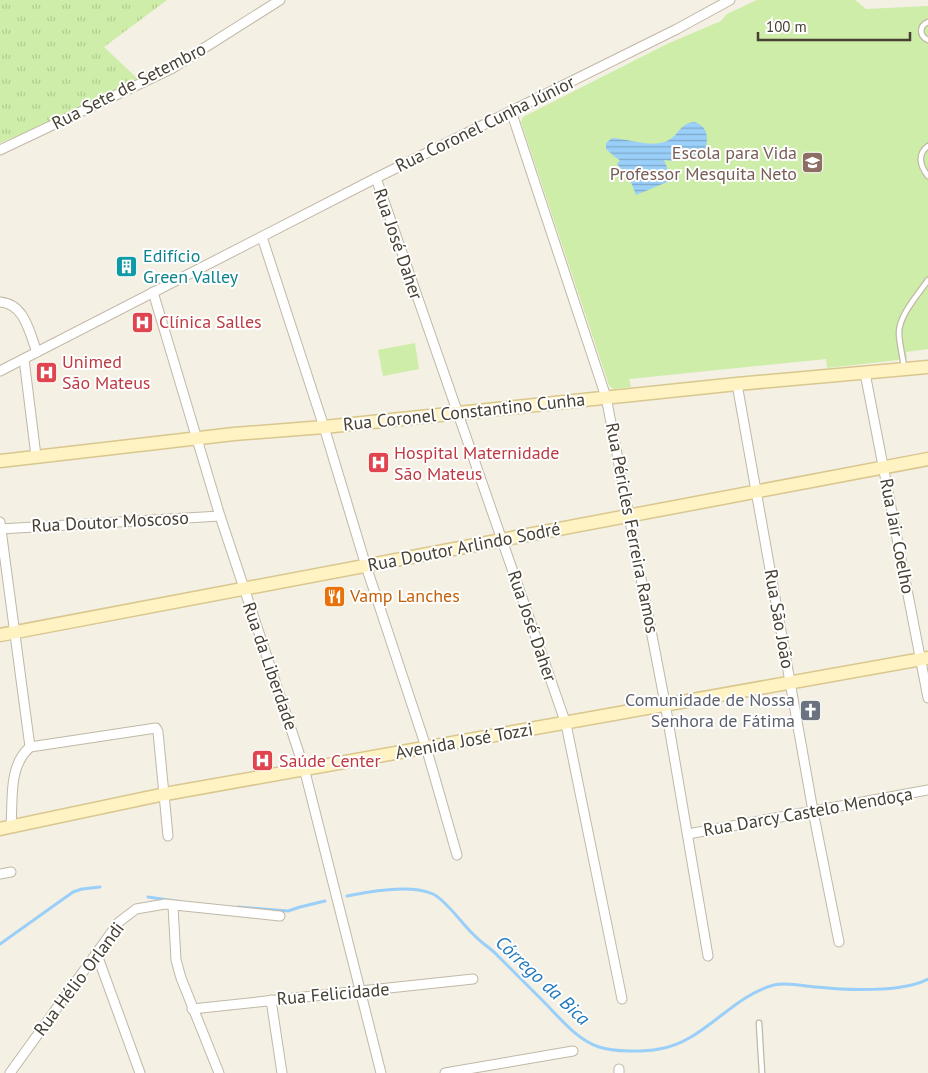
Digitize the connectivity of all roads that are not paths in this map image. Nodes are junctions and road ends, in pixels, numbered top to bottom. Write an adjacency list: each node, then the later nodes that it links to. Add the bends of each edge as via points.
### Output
1 (280, 0): 7 (street, Rua Sete de Setembro, via 171,69)
2 (730, 0): 5 (street, Rua Coronel Cunha Júnior)
3 (928, 22): 4 (lane, via 921,32)
4 (928, 40)
5 (511, 111): 9 (street, Rua Coronel Cunha Júnior); 21 (street, Rua Péricles Ferreira Ramos)
6 (928, 146): 8 (lane, via 921,156)
7 (0, 150)
8 (928, 176)
9 (376, 178): 10 (street, Rua Coronel Cunha Júnior); 22 (street, Rua José Daher)
10 (262, 237): 12 (street, Rua Coronel Cunha Júnior); 23 (street)
11 (928, 280): 17 (lane, via 900,326)
12 (153, 292): 14 (street, Rua Coronel Cunha Júnior); 24 (street, Rua da Liberdade)
13 (0, 302): 14 (street, via 12,304 20,311)
14 (37, 352): 15 (street, Rua Coronel Cunha Júnior)
15 (24, 360): 18 (street, Rua Coronel Cunha Júnior); 25 (street)
16 (928, 367): 17 (street, Rua Coronel Constantino Cunha)
17 (904, 370): 19 (street, Rua Coronel Constantino Cunha)
18 (0, 371)
19 (866, 373): 20 (street, Rua Coronel Constantino Cunha); 28 (street, Rua Jair Coelho)
20 (737, 384): 21 (street, Rua Coronel Constantino Cunha); 29 (street, Rua São João)
21 (606, 397): 22 (street, Rua Coronel Constantino Cunha); 30 (street, Rua Péricles Ferreira Ramos)
22 (456, 412): 23 (street, Rua Coronel Constantino Cunha); 33 (street, Rua José Daher)
23 (324, 427): 24 (street, Rua Coronel Constantino Cunha); 34 (street)
24 (197, 438): 25 (street, Rua Coronel Constantino Cunha); 31 (street, Rua da Liberdade)
25 (36, 456): 27 (street, Rua Coronel Constantino Cunha)
26 (928, 459): 28 (street, Rua Doutor Arlindo Sodré)
27 (0, 461)
28 (884, 468): 29 (street, Rua Doutor Arlindo Sodré); 38 (street, Rua Jair Coelho)
29 (757, 491): 30 (street, Rua Doutor Arlindo Sodré); 39 (street, Rua São João)
30 (629, 515): 33 (street, Rua Doutor Arlindo Sodré); 41 (street, Rua Péricles Ferreira Ramos)
31 (220, 516): 32 (street, Rua Doutor Moscoso); 35 (street, Rua da Liberdade)
32 (0, 527): 36 (street)
33 (503, 540): 34 (street, Rua Doutor Arlindo Sodré); 42 (street, Rua José Daher)
34 (366, 566): 35 (street, Rua Doutor Arlindo Sodré); 44 (street)
35 (244, 590): 36 (street, Rua Doutor Arlindo Sodré); 45 (street, Rua da Liberdade)
36 (14, 633): 37 (street, Rua Doutor Arlindo Sodré); 43 (street)
37 (0, 635)
38 (924, 658): 39 (street, Avenida José Tozzi); 40 (street, Rua Jair Coelho)
39 (791, 682): 41 (street, Avenida José Tozzi); 48 (street, Rua São João)
40 (928, 698)
41 (665, 703): 42 (street, Avenida José Tozzi); 50 (street, Rua Péricles Ferreira Ramos)
42 (566, 724): 44 (street, Avenida José Tozzi); 62 (street, Rua José Daher)
43 (30, 747): 47 (street, via 153,727 158,730); 49 (street, via 16,768)
44 (426, 747): 45 (street, Avenida José Tozzi); 52 (street)
45 (304, 768): 47 (street, Avenida José Tozzi); 61 (street, Rua da Liberdade)
46 (928, 790): 48 (street, Rua Darcy Castelo Mendoça)
47 (165, 794): 49 (street, Avenida José Tozzi); 51 (street)
48 (813, 811): 50 (street, Rua Darcy Castelo Mendoça); 57 (street, Rua São João)
49 (6, 828)
50 (688, 834): 59 (street, Rua Péricles Ferreira Ramos)
51 (168, 836)
52 (457, 855)
53 (11, 872): 54 (street)
54 (0, 874)
55 (173, 906): 56 (street, Rua Hélio Orlandi); 58 (street, Rua Hélio Orlandi, via 153,905 136,909 119,922); 64 (street, via 176,960)
56 (280, 916)
57 (838, 942)
58 (96, 952): 67 (street, Rua Hélio Orlandi); 68 (street)
59 (708, 956)
60 (473, 979): 61 (street, Rua Felicidade)
61 (361, 992): 63 (street, Rua Felicidade); 71 (street, Rua da Liberdade)
62 (622, 999)
63 (271, 1000): 64 (street, Rua Felicidade); 70 (street)
64 (192, 1009): 69 (street)
65 (759, 1022): 73 (lane)
66 (572, 1051): 72 (street)
67 (10, 1073)
68 (140, 1073)
69 (219, 1073)
70 (282, 1073)
71 (381, 1073)
72 (445, 1073)
73 (762, 1073)

